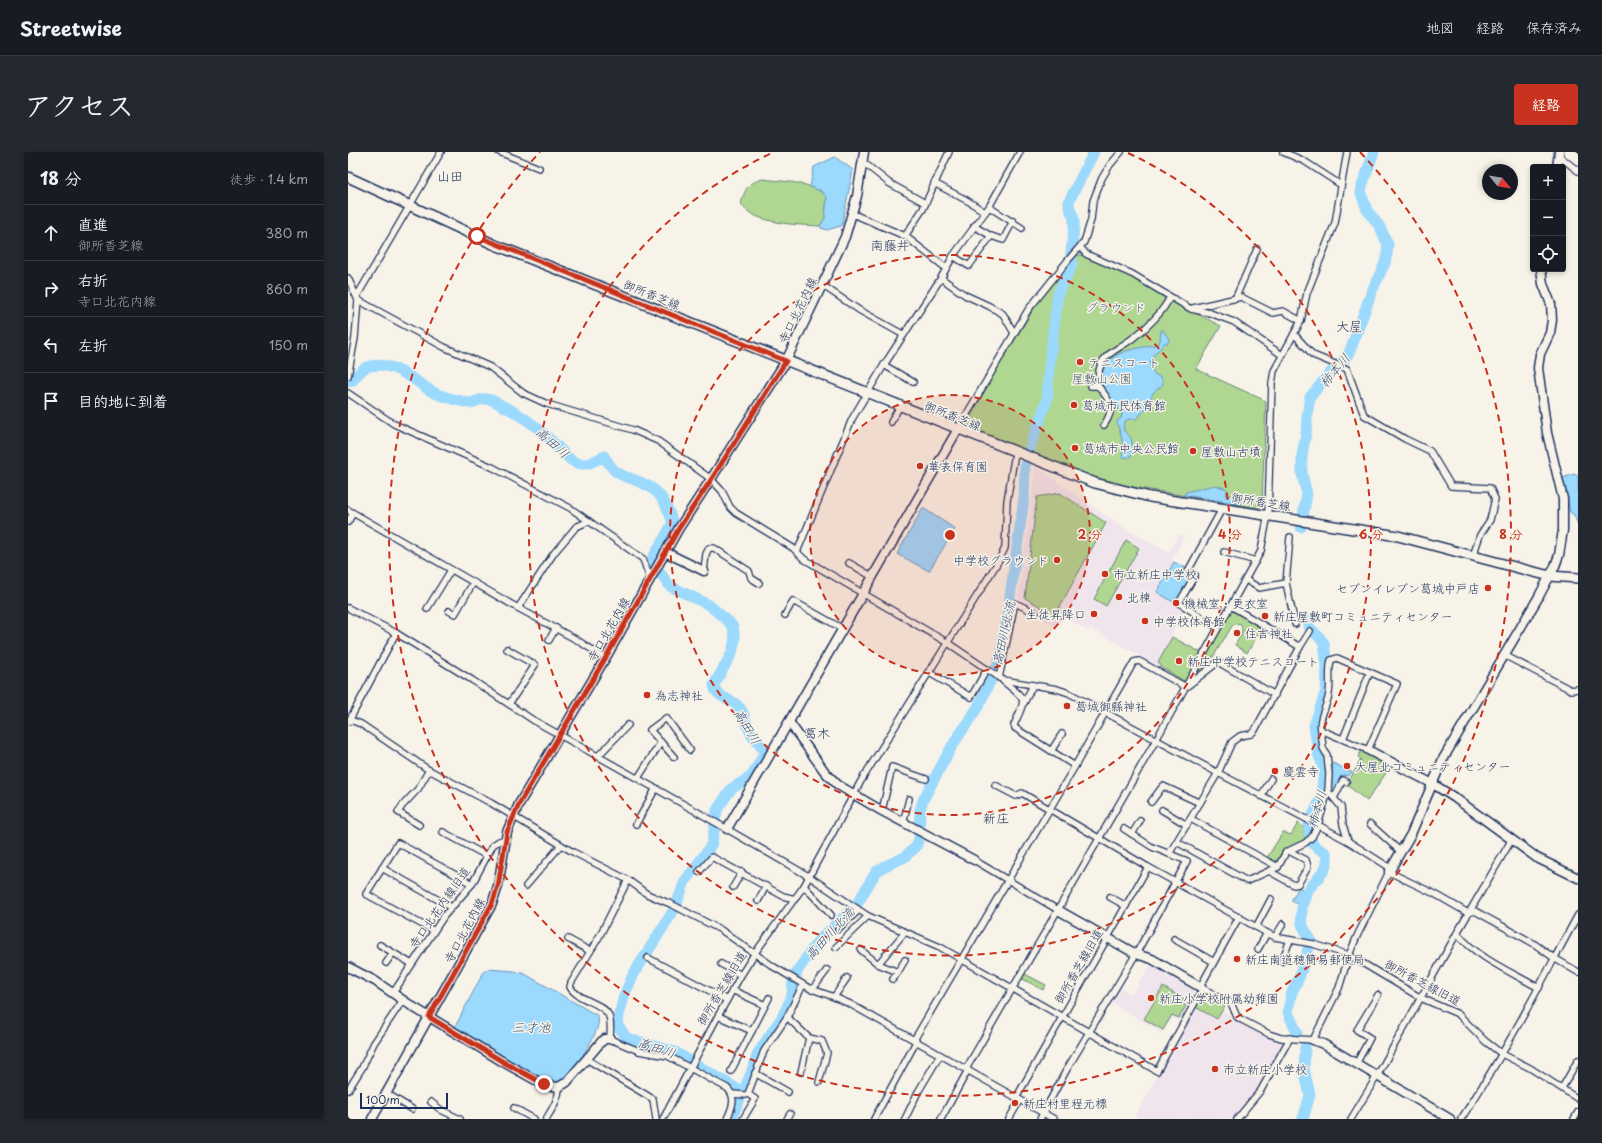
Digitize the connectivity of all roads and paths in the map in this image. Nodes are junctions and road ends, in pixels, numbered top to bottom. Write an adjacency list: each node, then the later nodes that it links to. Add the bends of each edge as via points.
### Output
1 (440, 152): 18 (street)
2 (499, 152): 12 (street)
3 (864, 152): 10 (street, 寺口北花内線)
4 (949, 152): 15 (street)
5 (1020, 152): 19 (street)
6 (1120, 152): 26 (street, via 1102,178 1093,201 1091,220 1084,242)
7 (1284, 152): 16 (street, via 1304,161)
8 (1346, 152): 16 (street)
9 (1559, 154): 11 (street); 13 (street)
10 (862, 162): 17 (street); 20 (street, 寺口北花内線)
11 (1557, 164)
12 (539, 168)
13 (1578, 171)
14 (348, 177): 18 (main road, 御所香芝線)
15 (934, 183): 17 (street); 19 (street)
16 (1341, 185): 38 (street, via 1335,223 1307,293)
17 (925, 204): 24 (street)
18 (410, 205): 35 (street); 43 (main road, 御所香芝線, via 493,244)
19 (987, 210): 21 (street); 22 (street)
20 (853, 214): 24 (street); 33 (street, 寺口北花内線, via 846,237)
21 (1013, 221): 23 (street); 25 (street, via 1003,240)
22 (974, 226): 25 (street); 28 (street)
23 (1022, 228)
24 (905, 236): 29 (street)
25 (991, 236): 28 (street, via 969,266)
26 (1080, 247): 34 (street, via 1086,254 1132,274); 39 (street, via 1028,310)
27 (1257, 249): 36 (street)
28 (953, 256): 29 (street)
29 (946, 268): 32 (street)
30 (1542, 272): 72 (street, via 1552,314 1550,332 1539,361 1538,376 1564,510 1562,542)
31 (348, 278): 35 (street)
32 (941, 278): 39 (street, via 965,295 1003,314); 41 (street)
33 (822, 285): 41 (street, via 858,310); 43 (street, 寺口北花内線)
34 (1170, 297): 37 (street); 48 (street, via 1162,311 1134,338 1105,356 1098,372)
35 (357, 298): 45 (street, via 355,338); 56 (street, via 444,347 490,367 533,399 653,438)
36 (1235, 299): 37 (street); 38 (street, via 1241,297 1273,313 1284,311)
37 (1191, 309): 42 (street, via 1234,322)
38 (1301, 321): 40 (street)
39 (1014, 333): 54 (street)
40 (1294, 334): 42 (street); 66 (street, via 1313,355 1347,369 1364,415 1430,451 1451,486 1490,488 1495,499 1490,520 1480,535)
41 (904, 335): 44 (street)
42 (1282, 356): 59 (street, via 1274,371 1272,383)
43 (786, 361): 50 (main road, 御所香芝線); 56 (street, 寺口北花内線)
44 (884, 365): 46 (street); 50 (street)
45 (348, 376)
46 (913, 382)
47 (1091, 386): 48 (street)
48 (1098, 386): 53 (street, via 1111,403 1110,416)
49 (348, 393): 60 (street, via 394,424 503,472)
50 (868, 394): 51 (main road, 御所香芝線); 64 (street, via 848,428)
51 (900, 406): 52 (street); 54 (main road, 御所香芝線)
52 (891, 422)
53 (1104, 425)
54 (958, 430): 55 (main road, 御所香芝線); 73 (street)
55 (1024, 456): 57 (main road, 御所香芝線, via 1076,477 1118,490); 94 (street, via 1007,501 1005,548)
56 (711, 480): 63 (street, 寺口北花内線); 64 (street, via 722,491 732,510)
57 (1223, 507): 59 (main road, 御所香芝線); 89 (street, via 1188,571 1195,575 1179,604)
58 (350, 512): 61 (street); 69 (street)
59 (1268, 514): 66 (main road, 御所香芝線, via 1398,536); 67 (street, via 1263,544)
60 (589, 521): 71 (street, via 643,559); 82 (street, via 576,527 554,553)
61 (348, 522)
62 (1290, 537): 78 (street)
63 (665, 552): 70 (street); 71 (street, 寺口北花内線)
64 (797, 552): 79 (street, via 804,559)
65 (1224, 552): 67 (street)
66 (1473, 556): 72 (main road, 御所香芝線)
67 (1256, 561): 75 (street)
68 (849, 563): 73 (street)
69 (451, 570): 76 (street); 83 (street)
70 (704, 571): 77 (street, via 706,554 709,548 714,548 749,570 751,578)
71 (652, 576): 98 (street, 寺口北花内線)
72 (1550, 576): 74 (main road, 御所香芝線); 97 (street)
73 (873, 577): 79 (street)
74 (1578, 578)
75 (1246, 580): 78 (street, via 1259,588); 80 (street)
76 (473, 583): 82 (street); 84 (street, via 455,614)
77 (759, 583)
78 (1286, 583): 87 (street)
79 (863, 593): 90 (street); 94 (street)
80 (1231, 606): 89 (street); 95 (street)
81 (348, 608): 92 (street)
82 (518, 608): 88 (street)
83 (427, 609)
84 (449, 611)
85 (1036, 613): 102 (street, via 1016,603)
86 (785, 615): 90 (street, via 793,601)
87 (1295, 624)
88 (556, 628): 93 (street); 98 (street)
89 (1218, 628): 104 (street)
90 (843, 629): 111 (street)
91 (1310, 631): 95 (street)
92 (396, 633): 108 (street); 110 (street)
93 (549, 640)
94 (948, 644): 99 (street); 100 (street)
95 (1300, 647): 106 (street)
96 (507, 649): 108 (street, via 535,665)
97 (1504, 655): 105 (street, via 1571,690); 131 (street, via 1450,748)
98 (605, 658): 115 (street, 寺口北花内線)
99 (987, 669): 100 (street, via 971,697); 102 (street)
100 (928, 672): 135 (street)
101 (1370, 672): 113 (street, via 1337,658 1331,660 1328,670 1330,693 1319,723); 116 (street); 120 (street, via 1397,684)
102 (1000, 679): 103 (street); 107 (street, via 1023,698)
103 (1033, 684): 107 (street); 109 (street, via 1069,693)
104 (1186, 687): 106 (street, via 1218,662); 109 (street, via 1139,661 1134,662); 117 (street)
105 (1578, 689)
106 (1275, 694): 126 (street, via 1255,730 1232,742)
107 (1024, 703): 121 (street, via 1015,728)
108 (509, 704): 115 (street)
109 (1105, 713): 117 (street); 124 (street)
110 (348, 721): 125 (street, via 361,724)
111 (789, 722): 135 (street, via 831,780); 153 (street)
112 (628, 725): 122 (street)
113 (1321, 730): 116 (street); 134 (street, via 1323,748 1329,764)
114 (1062, 734): 121 (street)
115 (560, 735): 122 (street); 144 (street, 寺口北花内線)
116 (1343, 739): 120 (street)
117 (1156, 740): 126 (street); 157 (street)
118 (661, 742): 119 (street, via 650,730 666,718); 123 (street); 127 (street)
119 (690, 750)
120 (1368, 750): 131 (street)
121 (1051, 751): 124 (street)
122 (598, 756): 127 (street)
123 (674, 757)
124 (1075, 766): 141 (street)
125 (429, 770): 144 (street); 151 (street, via 418,789 398,812)
126 (1218, 773): 136 (street); 140 (street)
127 (638, 778): 133 (street)
128 (926, 779): 143 (street, via 892,767)
129 (1271, 779): 136 (street)
130 (1346, 782): 137 (street, via 1343,780)
131 (1433, 784): 159 (street); 164 (street)
132 (995, 785): 141 (street, via 1016,796 1022,792)
133 (656, 788): 148 (street); 153 (street)
134 (1328, 791): 137 (street); 149 (street)
135 (854, 796): 143 (street); 175 (street)
136 (1262, 796): 149 (street)
137 (1334, 798): 160 (street, via 1341,807)
138 (909, 799): 147 (street)
139 (1151, 802): 140 (street, via 1163,786)
140 (1200, 804): 145 (street)
141 (1050, 809): 157 (street); 178 (street)
142 (1162, 810): 152 (street)
143 (882, 811): 147 (street)
144 (513, 816): 158 (street, 寺口北花内線); 162 (street)
145 (1191, 818): 152 (street); 169 (street)
146 (1140, 821): 156 (street)
147 (903, 823): 167 (street)
148 (636, 824)
149 (1316, 824): 160 (street); 163 (street, via 1312,837)
150 (1370, 824): 164 (street)
151 (419, 825)
152 (1187, 825): 161 (street)
153 (727, 829): 175 (street)
154 (1124, 829): 156 (street)
155 (443, 832): 166 (street)
156 (1132, 834): 165 (street)
157 (1099, 838): 168 (street); 191 (street)
158 (506, 839): 166 (street, 寺口北花内線旧道, via 495,842); 252 (street, 寺口北花内線, via 498,886 492,904)
159 (1512, 839): 176 (street, via 1537,858); 193 (street)
160 (1348, 841): 172 (street)
161 (1177, 842): 165 (street); 171 (street, via 1247,881)
162 (561, 845): 177 (street); 181 (street)
163 (1289, 851): 169 (street); 171 (street, via 1306,860 1308,867 1298,884 1294,885)
164 (1401, 852): 172 (street)
165 (1169, 854): 179 (street, via 1187,861)
166 (487, 856): 180 (street, 寺口北花内線旧道)
167 (974, 860): 178 (street)
168 (1148, 867): 179 (street, 御所香芝線旧道); 189 (street, 御所香芝線旧道)
169 (1278, 867): 171 (street)
170 (382, 868): 180 (street, via 398,844); 190 (street); 201 (street, via 366,894)
171 (1269, 871)
172 (1390, 871): 193 (street); 218 (street)
173 (699, 872): 174 (street, via 712,856)
174 (742, 872): 182 (street); 184 (street)
175 (810, 877): 183 (street); 192 (street)
176 (1578, 878)
177 (628, 880): 214 (street); 216 (street, via 647,894 722,930)
178 (1008, 880): 191 (street); 221 (street)
179 (1176, 882): 197 (street, 御所香芝線旧道); 217 (street)
180 (472, 884): 190 (street, 寺口北花内線旧道)
181 (526, 886)
182 (766, 886): 186 (street, via 783,896); 188 (street)
183 (804, 886): 186 (street); 194 (street)
184 (733, 887)
185 (1110, 897): 189 (street)
186 (795, 898): 216 (street)
187 (1271, 899): 199 (street)
188 (758, 901)
189 (1126, 906): 206 (street, 御所香芝線旧道)
190 (451, 907): 201 (street, 寺口北花内線旧道)
191 (1058, 910): 206 (street); 238 (street)
192 (858, 911): 196 (street); 200 (street)
193 (1468, 913): 204 (street); 220 (street, via 1475,911 1533,943)
194 (831, 915)
195 (1578, 915): 220 (street)
196 (868, 916): 202 (street); 211 (street)
197 (1239, 917): 199 (street, 御所香芝線旧道); 224 (street)
198 (1283, 924): 205 (street)
199 (1256, 926): 203 (street, 御所香芝線旧道)
200 (838, 929)
201 (434, 932): 226 (street, 寺口北花内線旧道)
202 (904, 932): 221 (street, via 934,943); 228 (street)
203 (1267, 933): 205 (street, 御所香芝線旧道); 212 (street)
204 (1457, 933): 239 (street, via 1478,953); 246 (street)
205 (1275, 937): 209 (street, 御所香芝線旧道)
206 (1107, 938): 217 (street); 251 (street, 御所香芝線旧道)
207 (568, 939): 214 (street)
208 (1174, 939): 224 (street)
209 (1290, 940): 218 (street, 御所香芝線旧道, via 1310,943); 223 (street)
210 (380, 945): 215 (street)
211 (836, 947)
212 (1258, 949)
213 (861, 950): 228 (street)
214 (590, 951): 258 (street, via 570,987 574,993 607,1012 610,1019)
215 (393, 953): 225 (street); 226 (street)
216 (755, 953): 233 (street, 御所香芝線旧道); 236 (street, 御所香芝線旧道)
217 (1136, 954): 237 (street, via 1152,959); 255 (street)
218 (1349, 955): 246 (street, 御所香芝線旧道); 259 (street, via 1339,988)
219 (648, 958): 248 (street)
220 (1554, 958): 232 (street); 239 (street)
221 (962, 959): 238 (street); 260 (street)
222 (905, 960): 231 (street)
223 (1282, 961)
224 (1214, 962): 237 (street)
225 (386, 963)
226 (412, 964): 242 (street, 寺口北花内線旧道)
227 (721, 964): 233 (street)
228 (878, 964): 231 (street)
229 (348, 967): 242 (street)
230 (827, 970): 241 (street)
231 (898, 972): 235 (street)
232 (1578, 972)
233 (741, 975): 240 (street, 御所香芝線旧道)
234 (847, 978): 244 (street)
235 (893, 980)
236 (803, 985): 241 (street, 御所香芝線旧道); 253 (street)
237 (1202, 987): 255 (street, via 1157,1071); 257 (street, via 1231,1003 1237,1017 1242,1020 1276,1037)
238 (1012, 988): 251 (street); 267 (street)
239 (1539, 988): 261 (street)
240 (732, 990): 248 (street, 御所香芝線旧道); 249 (street)
241 (812, 990): 244 (street, 御所香芝線旧道)
242 (393, 993): 247 (street)
243 (1378, 994): 265 (street, via 1357,1030 1370,1038)
244 (834, 997): 260 (street, 御所香芝線旧道)
245 (769, 998): 249 (street)
246 (1421, 998): 261 (street, 御所香芝線旧道, via 1458,1014); 271 (street)
247 (403, 1000): 252 (street); 275 (street, via 374,1043)
248 (727, 1000): 250 (street, 御所香芝線旧道)
249 (765, 1005): 254 (street)
250 (718, 1016): 254 (street); 266 (street, 御所香芝線旧道)
251 (1062, 1016): 255 (street); 281 (street, 御所香芝線旧道)
252 (429, 1017): 273 (street, via 539,1082); 277 (street, 寺口北花内線)
253 (787, 1017): 256 (street); 270 (street, via 764,1051)
254 (752, 1031): 268 (street)
255 (1089, 1032): 286 (street)
256 (809, 1038): 269 (street); 272 (street, via 822,1042 827,1054)
257 (1290, 1038): 259 (street); 301 (street, via 1261,1090)
258 (610, 1039): 263 (street, via 601,1042); 266 (street, via 639,1051 668,1056)
259 (1313, 1040): 265 (street)
260 (915, 1041): 262 (street, 御所香芝線旧道); 295 (street)
261 (1502, 1054): 274 (street, 御所香芝線旧道); 304 (street)
262 (940, 1055): 267 (street, 御所香芝線旧道); 296 (street)
263 (588, 1060): 273 (street); 291 (street, via 653,1099)
264 (1578, 1060): 274 (street)
265 (1356, 1064): 271 (street)
266 (690, 1067): 278 (street); 292 (street, 御所香芝線旧道)
267 (967, 1070): 281 (street, 御所香芝線旧道); 297 (street)
268 (731, 1072)
269 (801, 1072)
270 (755, 1073): 276 (street); 279 (street)
271 (1378, 1076): 302 (street); 303 (street)
272 (819, 1082)
273 (559, 1087): 290 (street, via 557,1100)
274 (1562, 1088): 280 (street, 御所香芝線旧道)
275 (348, 1090)
276 (788, 1092)
277 (386, 1093): 284 (street); 287 (street, 寺口北花内線)
278 (734, 1094): 279 (street); 293 (street)
279 (747, 1094): 294 (street, via 754,1099)
280 (1578, 1098)
281 (1018, 1099): 286 (street); 298 (street)
282 (431, 1102): 288 (street)
283 (514, 1108): 289 (street)
284 (412, 1109)
285 (1578, 1112): 305 (street)
286 (1044, 1113): 299 (street); 300 (street)
287 (372, 1119)
288 (460, 1119)
289 (534, 1119)
290 (546, 1119)
291 (656, 1119)
292 (663, 1119)
293 (727, 1119)
294 (743, 1119)
295 (874, 1119)
296 (905, 1119)
297 (941, 1119)
298 (1009, 1119)
299 (1040, 1119)
300 (1054, 1119)
301 (1237, 1119)
302 (1351, 1119)
303 (1450, 1119)
304 (1461, 1119)
305 (1574, 1119)

